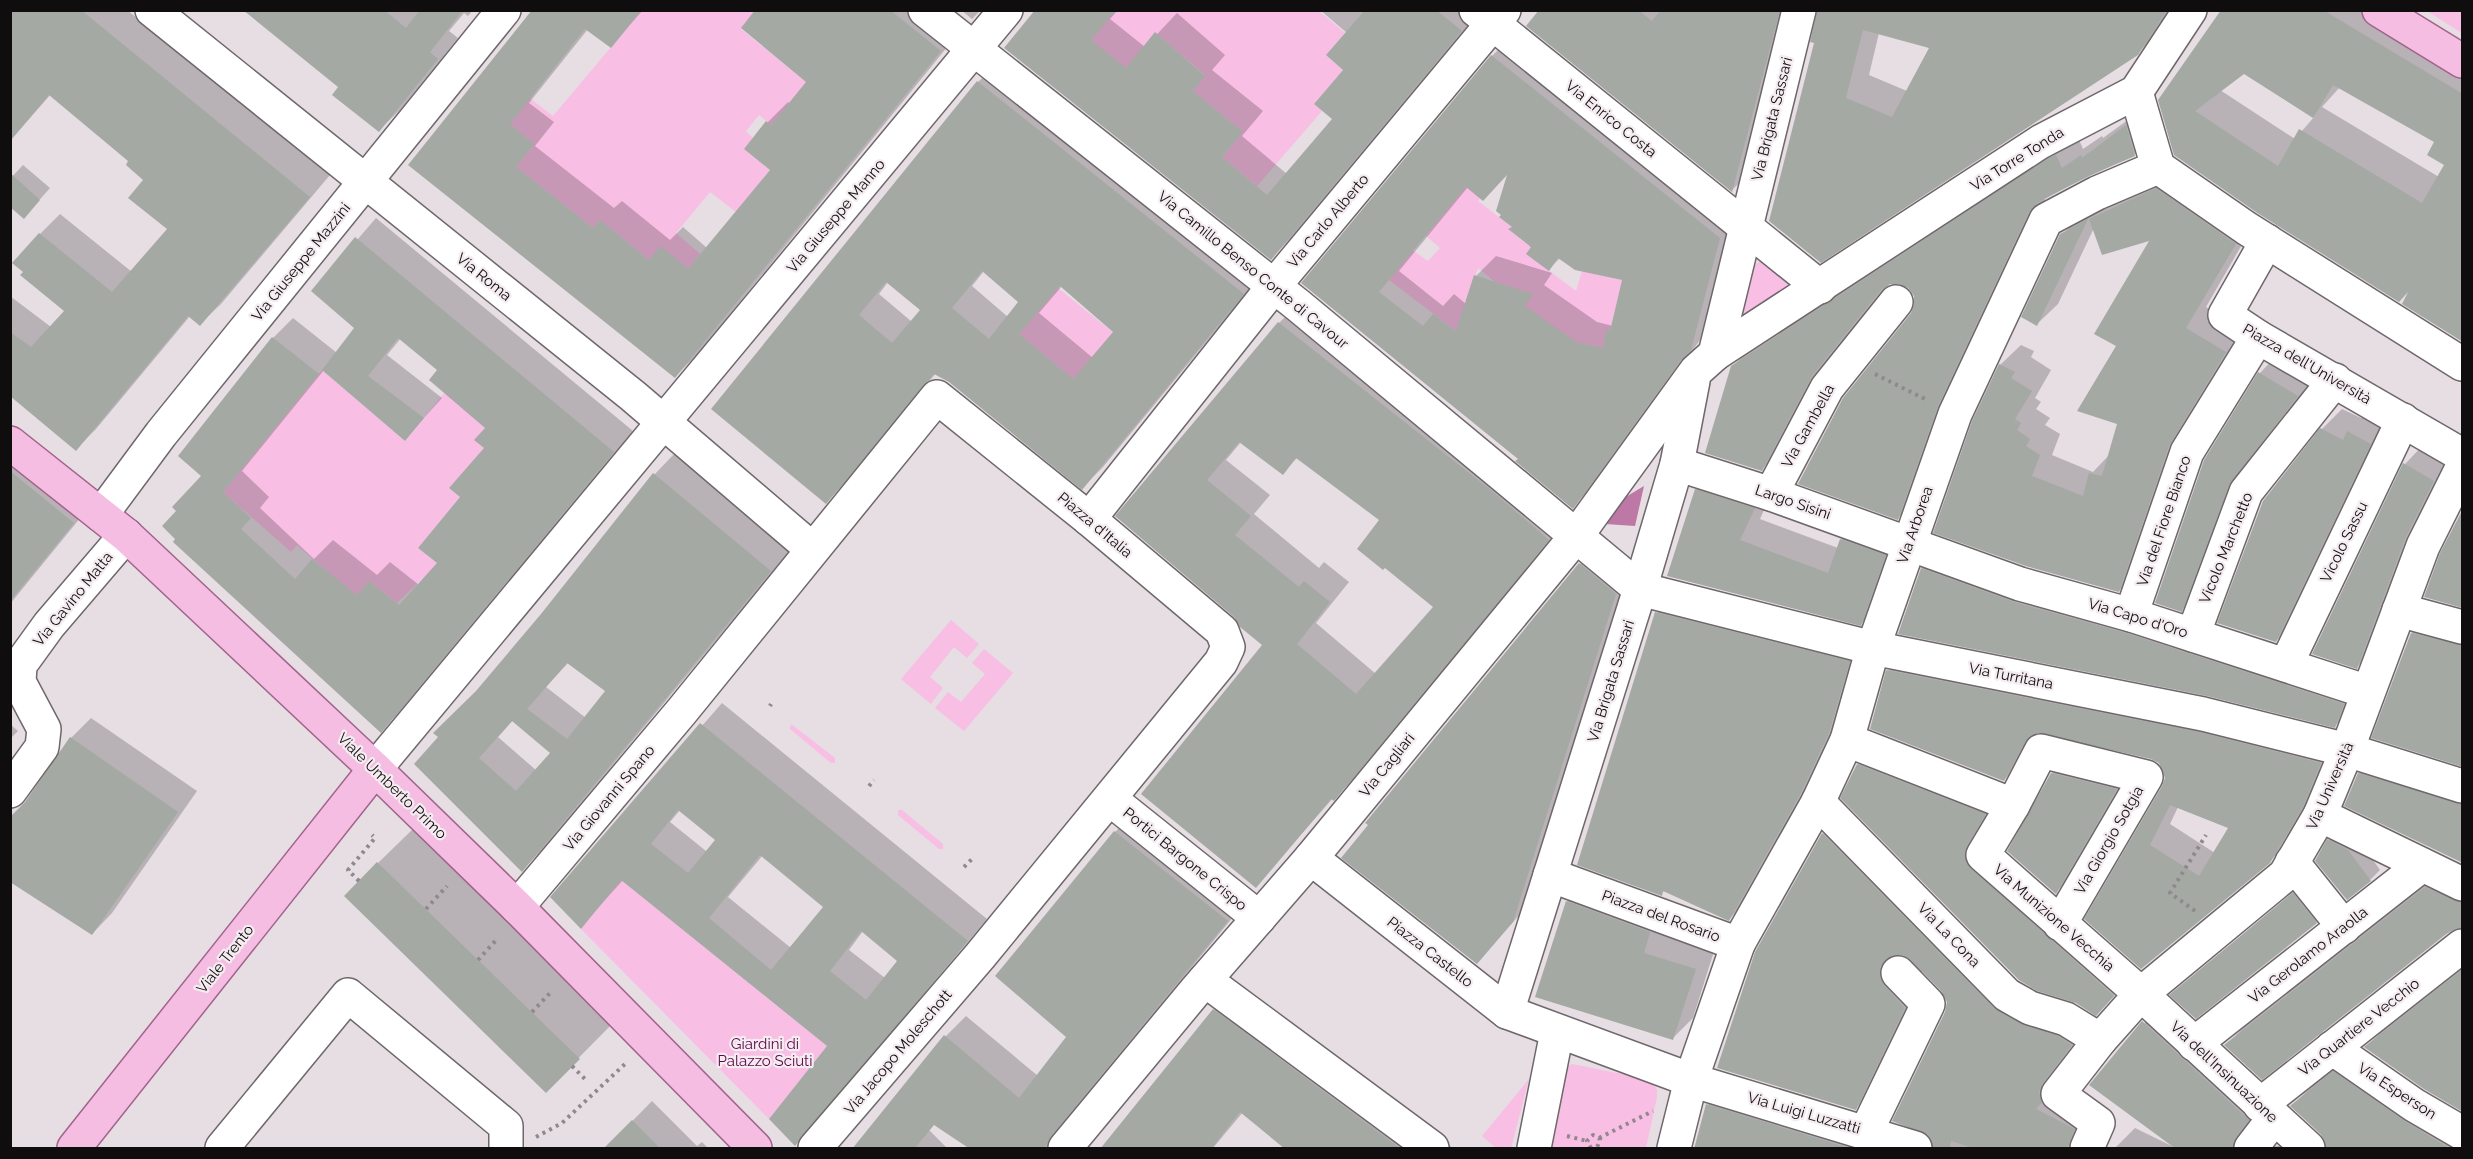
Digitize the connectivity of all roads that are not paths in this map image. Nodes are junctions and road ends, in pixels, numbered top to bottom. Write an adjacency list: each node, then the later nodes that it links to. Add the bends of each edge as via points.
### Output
1 (152, 10): 13 (street, Via Roma)
2 (504, 10): 13 (street, Via Giuseppe Mazzini)
3 (925, 10): 9 (street, Via Camillo Benso Conte di Cavour)
4 (1006, 10): 9 (street, Via Giuseppe Manno)
5 (1799, 10): 14 (street, Via Brigata Sassari)
6 (2190, 10): 11 (street, Via Torre Tonda)
7 (2379, 10): 10 (main road)
8 (1491, 15): 14 (street, Via Enrico Costa); 16 (street, Via Carlo Alberto)
9 (974, 50): 16 (street, Via Camillo Benso Conte di Cavour); 24 (street, Via Giuseppe Manno)
10 (2463, 62)
11 (2139, 101): 12 (street); 17 (street, Via Torre Tonda, via 2040,142)
12 (2158, 167): 15 (street); 33 (street, Via Arborea, via 2046,220 1955,414)
13 (366, 182): 24 (street, Via Roma); 31 (street, Via Giuseppe Mazzini, via 160,434)
14 (1746, 227): 17 (street); 20 (street, Via Brigata Sassari)
15 (2257, 234): 19 (street, Piazza dell'Università, via 2225,315); 21 (street)
16 (1274, 286): 30 (street, Via Carlo Alberto); 32 (street, Via Camillo Benso Conte di Cavour)
17 (1820, 286): 20 (street)
18 (1896, 302): 29 (street, Via Gambella, via 1827,388)
19 (2258, 337): 22 (street, Piazza dell'Università); 37 (street, Via del Fiore Bianco, via 2187,452)
20 (1705, 362): 27 (street, Via Brigata Sassari); 32 (street, Via Cagliari)
21 (2463, 364)
22 (2336, 380): 23 (street, Piazza dell'Università); 39 (street, Vicolo Marchetto, via 2246,492)
23 (2403, 420): 26 (street, Piazza dell'Università); 41 (street, Vicolo Sassu)
24 (666, 422): 34 (street, Via Roma); 46 (street, Via Giuseppe Manno)
25 (10, 443): 31 (main road, Viale Umberto Primo)
26 (2463, 455)
27 (1677, 464): 29 (street, Largo Sisini); 35 (street, Via Brigata Sassari)
28 (2460, 481): 36 (street, Via Università, via 2423,546)
29 (1771, 494): 33 (street, Largo Sisini)
30 (1089, 519): 34 (street, Piazza d'Italia, via 937,397); 49 (street, Piazza d'Italia, via 1222,631 1228,647 1221,662)
31 (113, 525): 46 (main road, Viale Umberto Primo); 48 (street, Via Gavino Matta, via 20,665 20,682 44,729 42,747)
32 (1577, 535): 35 (street, Via Turritana); 53 (street, Via Cagliari)
33 (1909, 543): 37 (street, Via Capo d'Oro, via 2020,584); 40 (street, Via Arborea)
34 (812, 549): 42 (street, Piazza d'Italia)
35 (1640, 589): 40 (street, Via Turritana); 56 (street, Via Brigata Sassari)
36 (2399, 610): 38 (street); 43 (street, Via Università)
37 (2131, 615): 39 (street, Via Capo d'Oro)
38 (2463, 627)
39 (2193, 635): 41 (street, Via Capo d'Oro)
40 (1873, 648): 44 (street, Via Arborea); 45 (street, Via Turritana, via 2203,714)
41 (2286, 665): 43 (street, Via Capo d'Oro)
42 (700, 689): 58 (street, Via Giovanni Spano)
43 (2368, 693): 45 (street, Via Università)
44 (1847, 740): 50 (street, Via Arborea); 51 (street)
45 (2348, 750): 47 (street, Via Turritana); 52 (street, Via Università)
46 (375, 769): 58 (main road, Viale Umberto Primo); 78 (main road, Viale Trento)
47 (2463, 786)
48 (10, 791)
49 (1110, 800): 59 (street, Portici Bargone Crispo); 64 (street, Piazza d'Italia)
50 (1818, 802): 62 (street, Via Arborea); 69 (street, Via La Cona, via 2007,995 2030,1008 2066,1019)
51 (2013, 805): 60 (street, Via Munizione Vecchia, via 1983,855); 60 (street, Via Giorgio Sotgia, via 2041,751 2146,777)
52 (2320, 815): 54 (street, Via Università); 55 (street)
53 (1311, 858): 59 (street, Via Cagliari); 68 (street, Piazza Castello)
54 (2292, 862): 61 (street); 67 (street, Via Università, via 2285,875)
55 (2422, 866): 57 (street); 61 (street, Via Gerolamo Araolla)
56 (1550, 875): 62 (street, Piazza del Rosario); 68 (street, Via Brigata Sassari)
57 (2463, 884)
58 (517, 907): 80 (main road, Viale Umberto Primo)
59 (1259, 918): 66 (street, Via Cagliari)
60 (2060, 924): 67 (street, Via Munizione Vecchia)
61 (2344, 927): 70 (street, Via Gerolamo Araolla)
62 (1738, 944): 73 (street, Piazza del Rosario)
63 (2461, 948): 71 (street, Via Quartiere Vecchio)
64 (980, 956): 81 (street, Via Jacopo Moleschott)
65 (1898, 973): 75 (street, via 1928,1004)
66 (1205, 980): 82 (street, Via Cagliari); 83 (street)
67 (2141, 994): 69 (street, Via Università); 70 (street, Via dell'Insinuazione)
68 (1507, 1012): 72 (street, Piazza Castello)
69 (2100, 1040): 87 (street, Via Università, via 2058,1094 2098,1123)
70 (2194, 1044): 74 (street, Via dell'Insinuazione)
71 (2332, 1048): 74 (street, Via Quartiere Vecchio); 76 (street, Via Esperson, via 2414,1105)
72 (1549, 1049): 73 (street, Piazza Castello); 84 (street)
73 (1691, 1080): 75 (street, Via Luigi Luzzatti); 85 (street)
74 (2267, 1111): 88 (street, Via Quartiere Vecchio); 89 (street, Via dell'Insinuazione)
75 (1866, 1132): 86 (street, Via Luigi Luzzatti)
76 (2463, 1133)
77 (506, 1147): 79 (street, via 506,1126 348,995)
78 (74, 1149)
79 (222, 1149)
80 (755, 1149)
81 (816, 1149)
82 (1065, 1149)
83 (1432, 1149)
84 (1534, 1149)
85 (1674, 1149)
86 (1916, 1149)
87 (2087, 1149)
88 (2251, 1149)
89 (2308, 1149)

